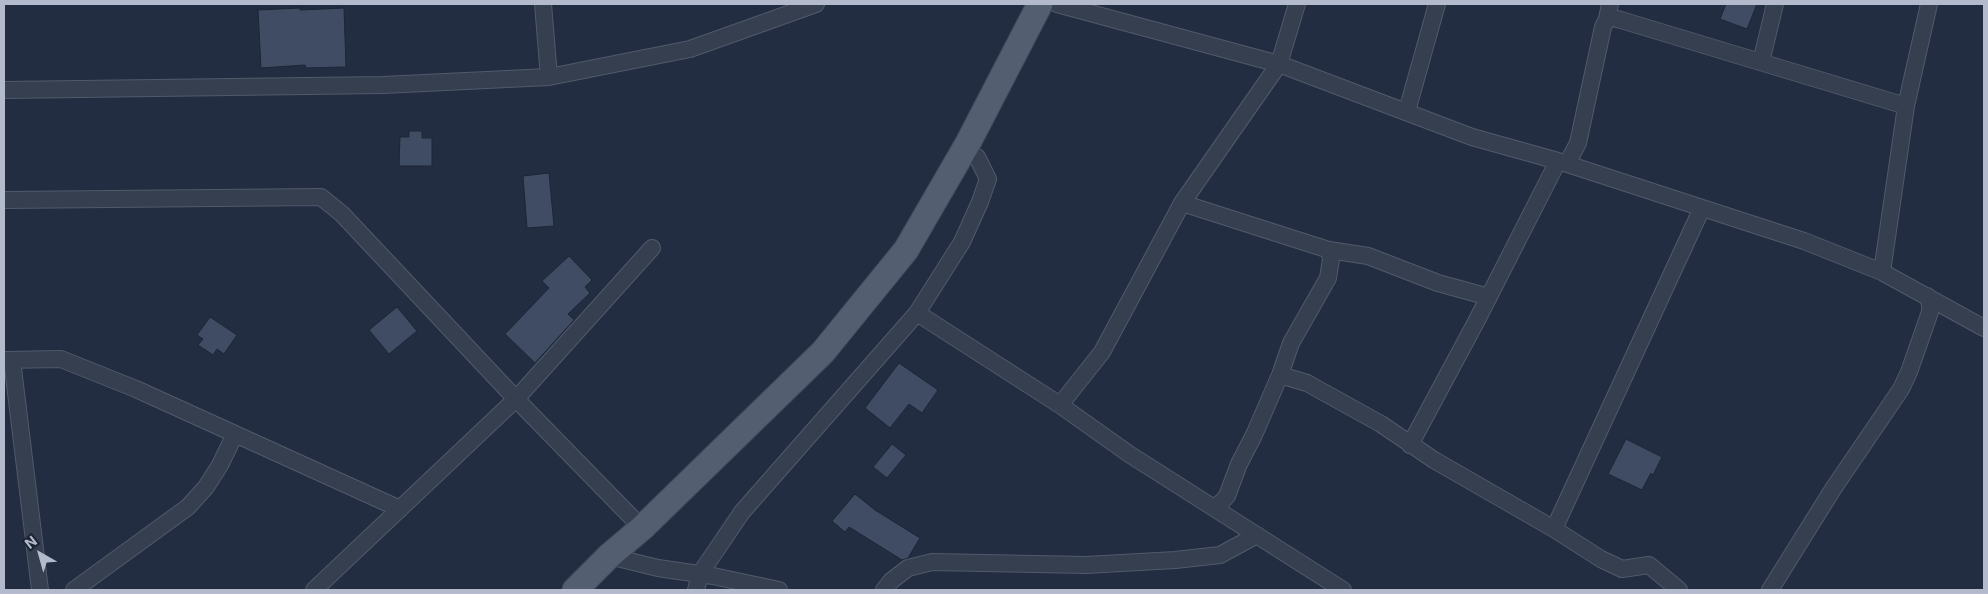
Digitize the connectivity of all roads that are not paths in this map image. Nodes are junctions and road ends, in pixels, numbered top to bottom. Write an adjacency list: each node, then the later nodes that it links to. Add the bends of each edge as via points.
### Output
1 (543, 4): 12 (street)
2 (816, 4): 12 (street, via 690,49)
3 (1040, 4): 16 (main road)
4 (1058, 4): 11 (street)
5 (1297, 4): 11 (street)
6 (1437, 4): 15 (street)
7 (1775, 4): 10 (street)
8 (1928, 4): 14 (street)
9 (1609, 12): 10 (street, via 1613,18); 17 (street, via 1603,26 1578,143)
10 (1761, 62): 14 (street)
11 (1279, 64): 15 (street); 19 (street)
12 (550, 77): 13 (street, via 383,85)
13 (4, 90)
14 (1906, 106): 23 (street)
15 (1407, 111): 17 (street, via 1472,137)
16 (964, 151): 26 (street, via 977,157 988,179 962,242); 36 (main road, via 906,250 824,352)
17 (1562, 163): 20 (street); 25 (street)
18 (4, 200): 30 (street, via 321,197 342,214)
19 (1182, 203): 22 (street); 31 (street, via 1102,352)
20 (1702, 208): 23 (street, via 1804,241); 37 (street)
21 (652, 248): 30 (street)
22 (1329, 250): 25 (street, via 1368,256 1438,283); 29 (street, via 1328,278 1291,343)
23 (1882, 272): 24 (street)
24 (1927, 296): 27 (street); 49 (street, via 1930,312 1901,388)
25 (1489, 297): 33 (street)
26 (917, 313): 31 (street); 40 (street, via 742,512)
27 (1984, 328)
28 (8, 360): 32 (street, via 61,359); 41 (street)
29 (1280, 375): 33 (street, via 1307,383 1382,424); 35 (street, via 1227,496)
30 (516, 399): 34 (street); 36 (street)
31 (1060, 405): 35 (street)
32 (235, 434): 34 (street); 42 (street, via 206,487 188,506)
33 (1410, 445): 37 (street)
34 (400, 509): 43 (street)
35 (1215, 509): 38 (street)
36 (642, 528): 39 (main road)
37 (1554, 529): 48 (street, via 1622,570 1649,565)
38 (1257, 535): 46 (street, via 1220,555 1175,560 1086,564 932,562 908,568); 47 (street)
39 (609, 556): 40 (street); 44 (main road)
40 (698, 582): 45 (street)
41 (40, 590)
42 (74, 590)
43 (314, 590)
44 (575, 590)
45 (779, 590)
46 (884, 590)
47 (1344, 590)
48 (1679, 590)
49 (1770, 590)

